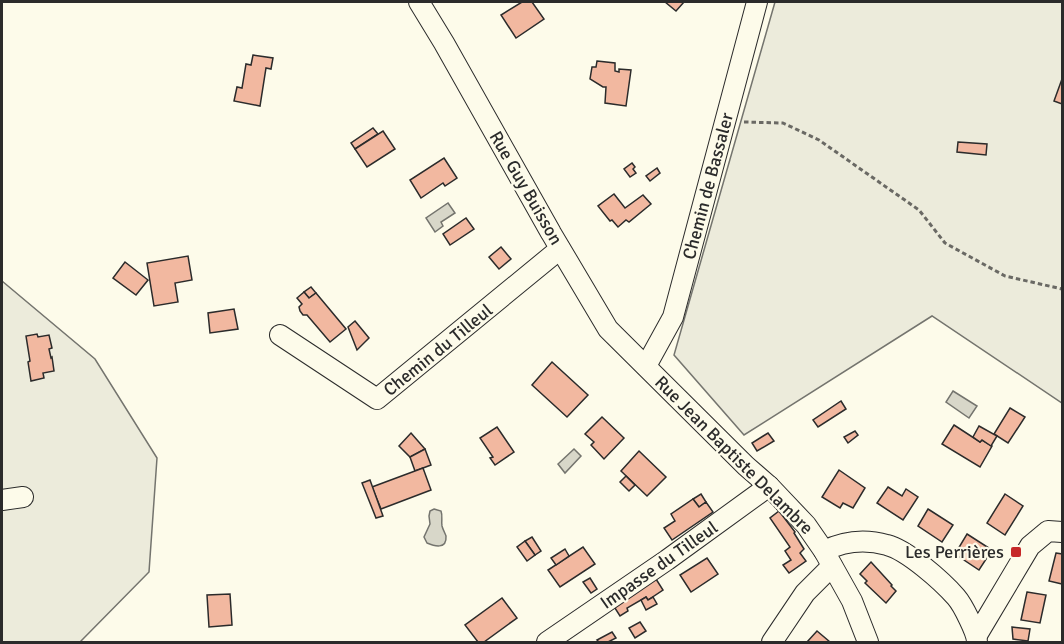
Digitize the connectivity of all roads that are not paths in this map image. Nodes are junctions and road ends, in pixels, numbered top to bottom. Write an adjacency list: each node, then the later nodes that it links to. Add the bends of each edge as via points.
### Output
1 (419, 2): 3 (street, Rue Guy Buisson)
2 (757, 2): 5 (street, Chemin de Bassaler, via 673,317)
3 (560, 249): 4 (street, Chemin du Tilleul, via 377,399); 5 (street, Rue Guy Buisson, via 608,329)
4 (280, 335)
5 (646, 366): 6 (street, Rue Jean Baptiste Delambre)
6 (769, 486): 10 (street, Rue Jean Baptiste Delambre, via 806,525); 12 (street, Impasse du Tilleul)
7 (23, 497): 8 (street)
8 (2, 500)
9 (1062, 532): 11 (street, via 1048,531 1030,546)
10 (828, 559): 11 (street, via 833,547 857,541 889,545 919,562 958,599); 13 (street); 14 (street, Rue Jean Baptiste Delambre, via 852,601)
11 (977, 639)
12 (547, 642)
13 (772, 642)
14 (868, 642)

